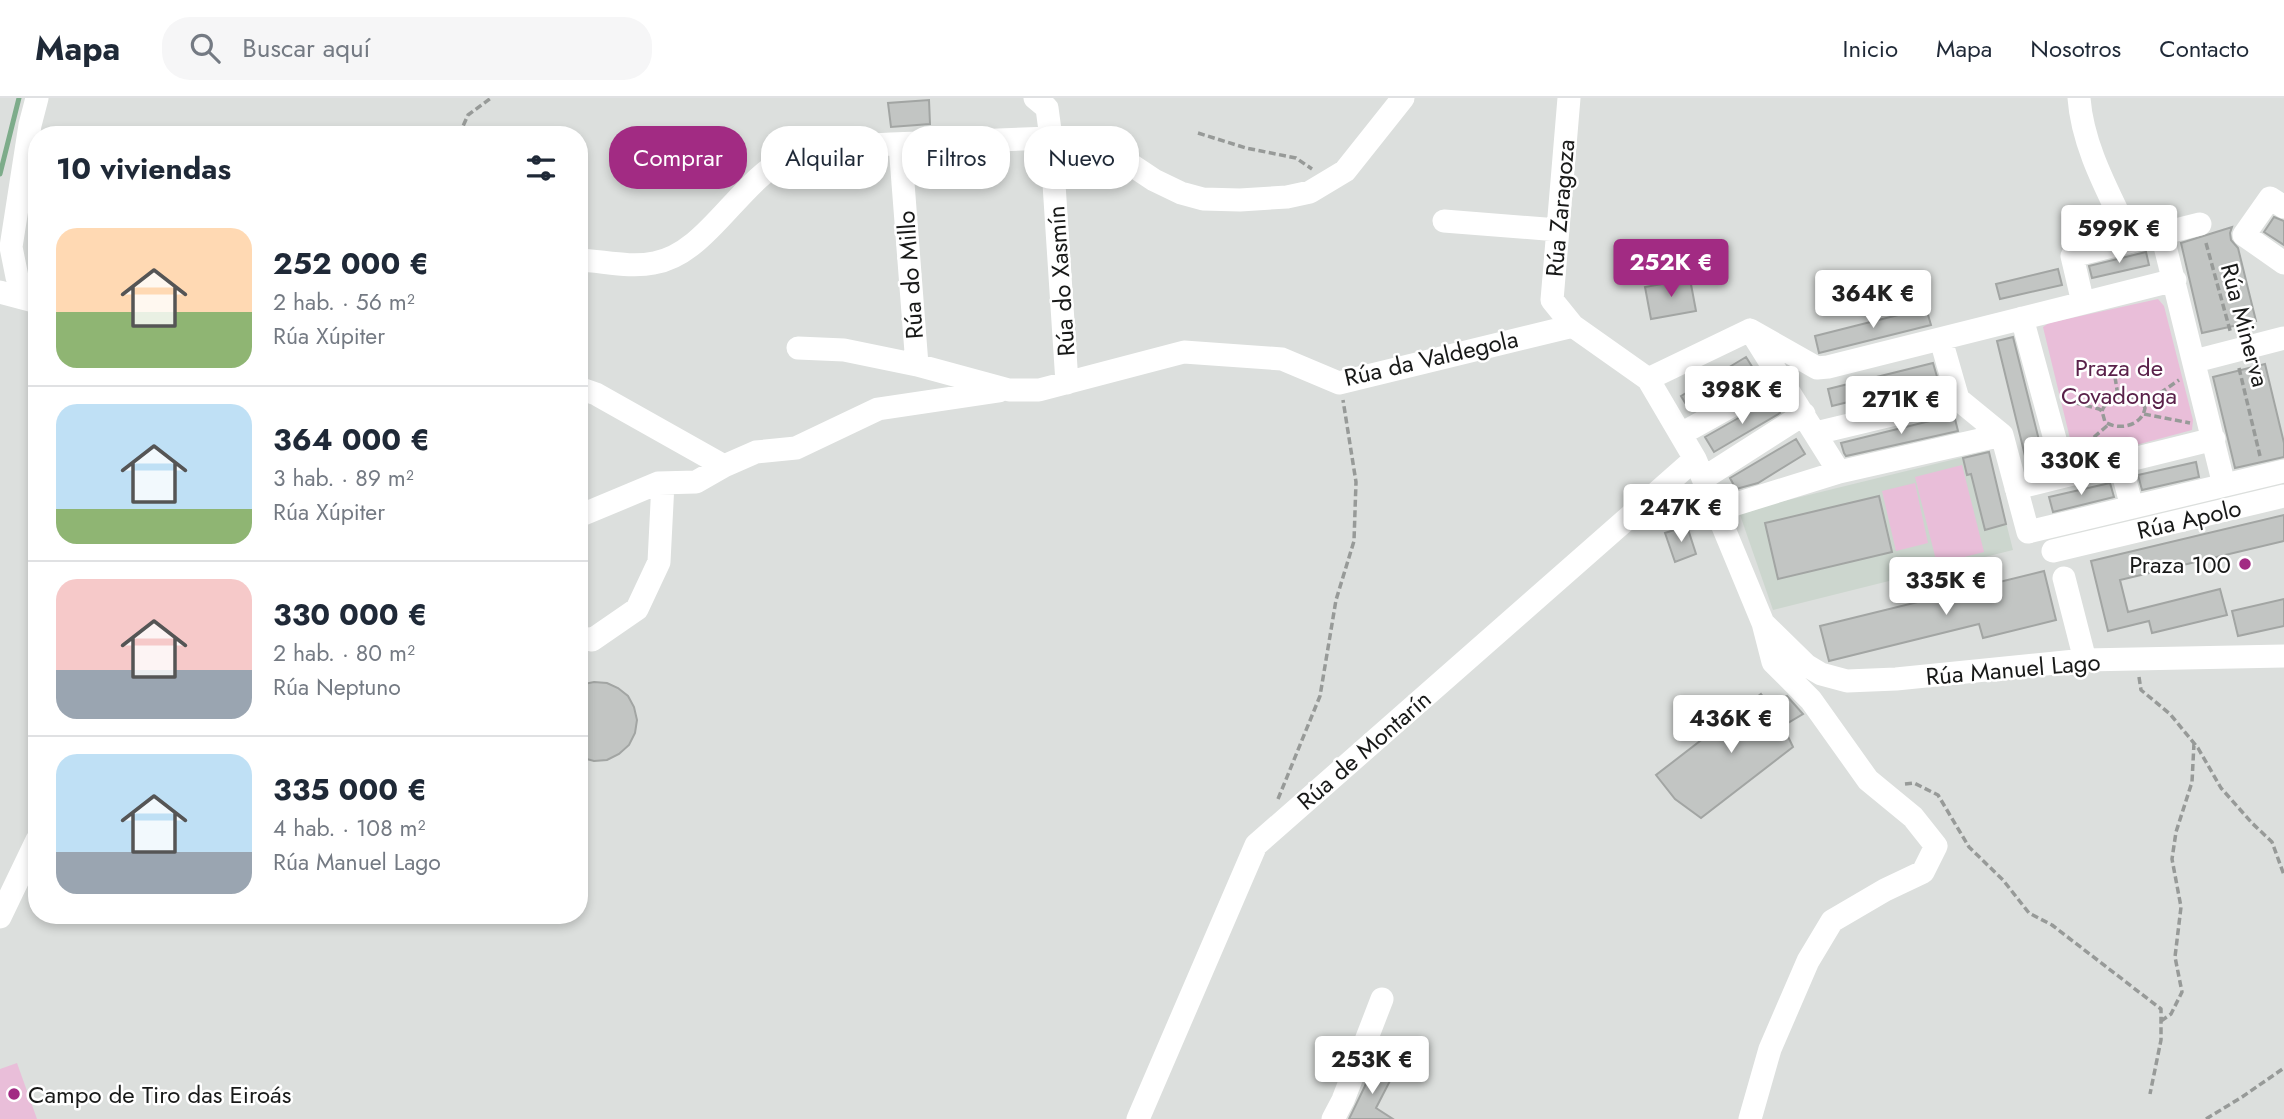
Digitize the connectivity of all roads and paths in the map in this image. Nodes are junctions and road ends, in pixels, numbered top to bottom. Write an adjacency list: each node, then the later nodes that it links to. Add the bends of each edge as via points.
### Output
1 (37, 98): 7 (street)
2 (491, 98): 8 (path, via 468,115)
3 (1035, 98): 9 (street, Rúa do Xasmín, via 1046,108)
4 (1403, 98): 15 (street, via 1353,162)
5 (1569, 98): 20 (street, Rúa Zaragoza)
6 (2079, 98): 21 (street, via 2098,173 2120,217)
7 (30, 126)
8 (463, 126)
9 (1049, 126)
10 (1198, 133): 15 (path, via 1296,158)
11 (28, 138): 26 (street, via 11,247 16,277)
12 (1024, 139): 13 (street)
13 (900, 144): 22 (street, via 841,146 793,155 762,175 697,240 668,260 644,265); 37 (street, Rúa do Millo)
14 (1139, 169): 15 (street, via 1181,193 1203,199 1287,197)
15 (1330, 181)
16 (1054, 189): 41 (street, Rúa do Xasmín)
17 (2284, 207): 23 (street, via 2270,198 2244,235)
18 (1444, 221): 20 (street)
19 (2200, 224): 21 (street); 35 (path, Rúa Minerva)
20 (1558, 230): 30 (street, Rúa Zaragoza, via 1552,300)
21 (2162, 234): 24 (street); 28 (street, via 2072,256)
22 (588, 261)
23 (2284, 263)
24 (2175, 280): 28 (street); 36 (street)
25 (0, 292): 27 (street)
26 (28, 292)
27 (28, 297)
28 (2083, 303): 29 (street)
29 (2022, 318): 33 (street); 45 (street)
30 (1573, 326): 40 (street, Rúa Zaragoza); 42 (street, Rúa da Valdegola)
31 (1750, 330): 33 (street, via 1817,368); 39 (street); 40 (street)
32 (2284, 338): 35 (street)
33 (1941, 340): 47 (street)
34 (798, 348): 37 (street, Rúa da Valdegola, via 844,350)
35 (2235, 350): 36 (street); 61 (path, Rúa Minerva)
36 (2195, 364): 48 (path); 53 (street)
37 (917, 365): 43 (street, Rúa da Valdegola)
38 (2115, 377): 46 (path)
39 (1781, 378): 51 (street); 54 (street)
40 (1648, 379): 54 (street, Rúa Zaragoza)
41 (1067, 383): 42 (street, Rúa da Valdegola, via 1184,352 1282,359); 43 (street, Rúa da Valdegola, via 1039,390)
42 (1339, 383): 78 (path, via 1356,482 1353,541 1336,600 1320,696)
43 (1009, 390): 57 (street, via 878,409 796,448 756,452)
44 (588, 391): 57 (street)
45 (2043, 394): 49 (path); 59 (street)
46 (2118, 396): 48 (path, via 2137,398); 49 (path)
47 (1958, 399): 51 (street, Rúa de Montarín); 55 (street)
48 (2143, 405): 50 (path)
49 (2102, 411): 52 (path)
50 (2144, 414): 52 (path, via 2133,424); 53 (path)
51 (1810, 423): 58 (street, Rúa de Montarín); 60 (street)
52 (2108, 425): 59 (path)
53 (2212, 433): 56 (street); 63 (street)
54 (1681, 434): 58 (street, Rúa Zaragoza)
55 (2002, 435): 60 (street); 64 (street)
56 (2120, 462): 59 (street); 66 (street)
57 (724, 466): 62 (street, via 696,482)
58 (1700, 468): 67 (street, Rúa Zaragoza); 86 (street, Rúa de Montarín, via 1256,845)
59 (2063, 470): 64 (street)
60 (1839, 472): 67 (street)
61 (2274, 474): 63 (street); 65 (street)
62 (663, 483): 68 (street); 72 (street, via 659,562 637,609)
63 (2224, 485): 66 (street)
64 (2016, 488): 66 (street, via 2028,532)
65 (2277, 498): 69 (street, Rúa Apolo)
66 (2132, 507)
67 (1717, 510): 71 (street, Rúa Zaragoza)
68 (588, 512)
69 (2053, 551)
70 (2064, 578): 74 (street)
71 (1763, 623): 74 (street, Rúa Manuel Lago, via 1806,665 1847,681); 77 (street, Rúa Zaragoza, via 1773,662 1811,700)
72 (588, 639)
73 (2284, 656): 75 (street, Rúa Manuel Lago)
74 (2085, 660): 75 (street, Rúa Manuel Lago)
75 (2136, 661): 76 (path, via 2141,690 2170,713)
76 (2194, 743): 80 (path, via 2221,788 2272,842); 83 (path, via 2192,782 2172,859 2181,907 2175,957 2182,992 2171,1014)
77 (1879, 789): 83 (path, via 1913,783 1938,795 1969,847 2029,913 2052,925 2161,1009); 88 (street, Rúa Zaragoza, via 1913,817 1936,846 1923,873 1832,921 1808,961 1770,1049)
78 (1275, 808)
79 (28, 858): 81 (street)
80 (2284, 875)
81 (0, 916)
82 (1382, 999): 87 (street)
83 (2161, 1021): 85 (path)
84 (2284, 1068): 89 (path)
85 (2150, 1094)
86 (1138, 1119)
87 (1333, 1119)
88 (1750, 1119)
89 (2206, 1119)

